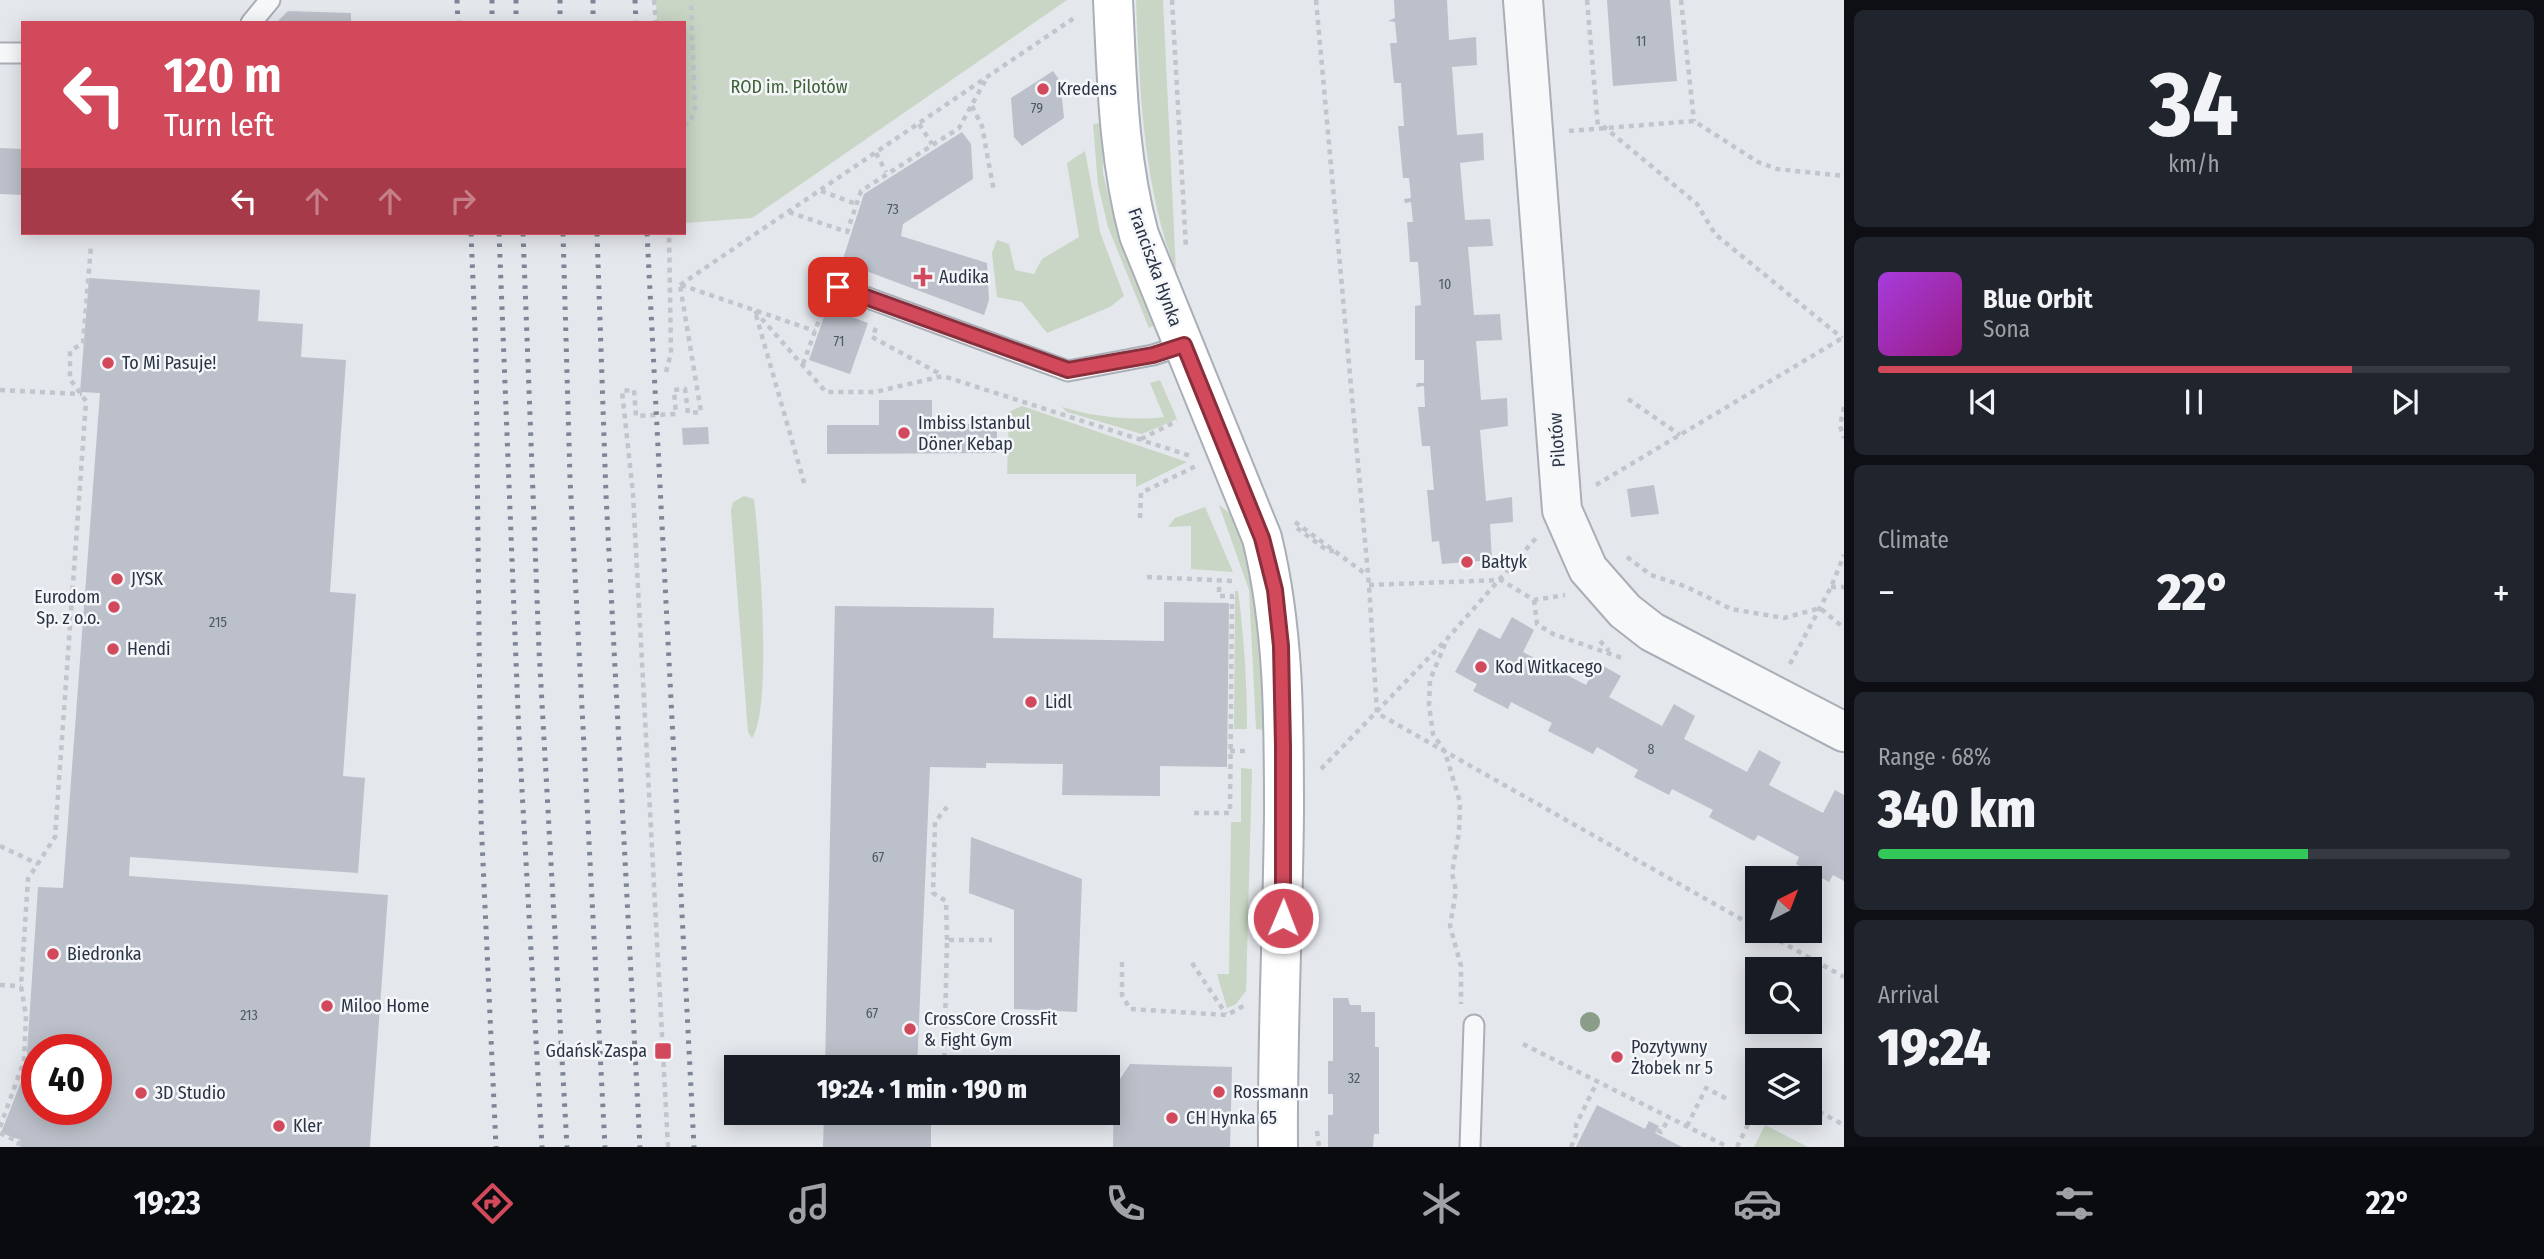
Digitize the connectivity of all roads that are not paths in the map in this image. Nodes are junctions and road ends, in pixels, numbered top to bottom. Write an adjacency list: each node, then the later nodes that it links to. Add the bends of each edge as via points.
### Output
1 (270, 0): 4 (lane)
2 (1523, 0): 9 (street, Pilotów, via 1562,510 1588,569 1625,611 1652,632)
3 (1100, 5): 8 (street, Franciszka Hynka, via 1126,185 1139,234)
4 (253, 21)
5 (0, 53): 6 (lane)
6 (21, 53)
7 (838, 287): 8 (lane, via 1068,370)
8 (1184, 345): 11 (street, Franciszka Hynka, via 1262,538 1275,590 1284,772)
9 (1844, 732)
10 (1474, 1026): 12 (lane)
11 (1278, 1147)
12 (1470, 1147)

